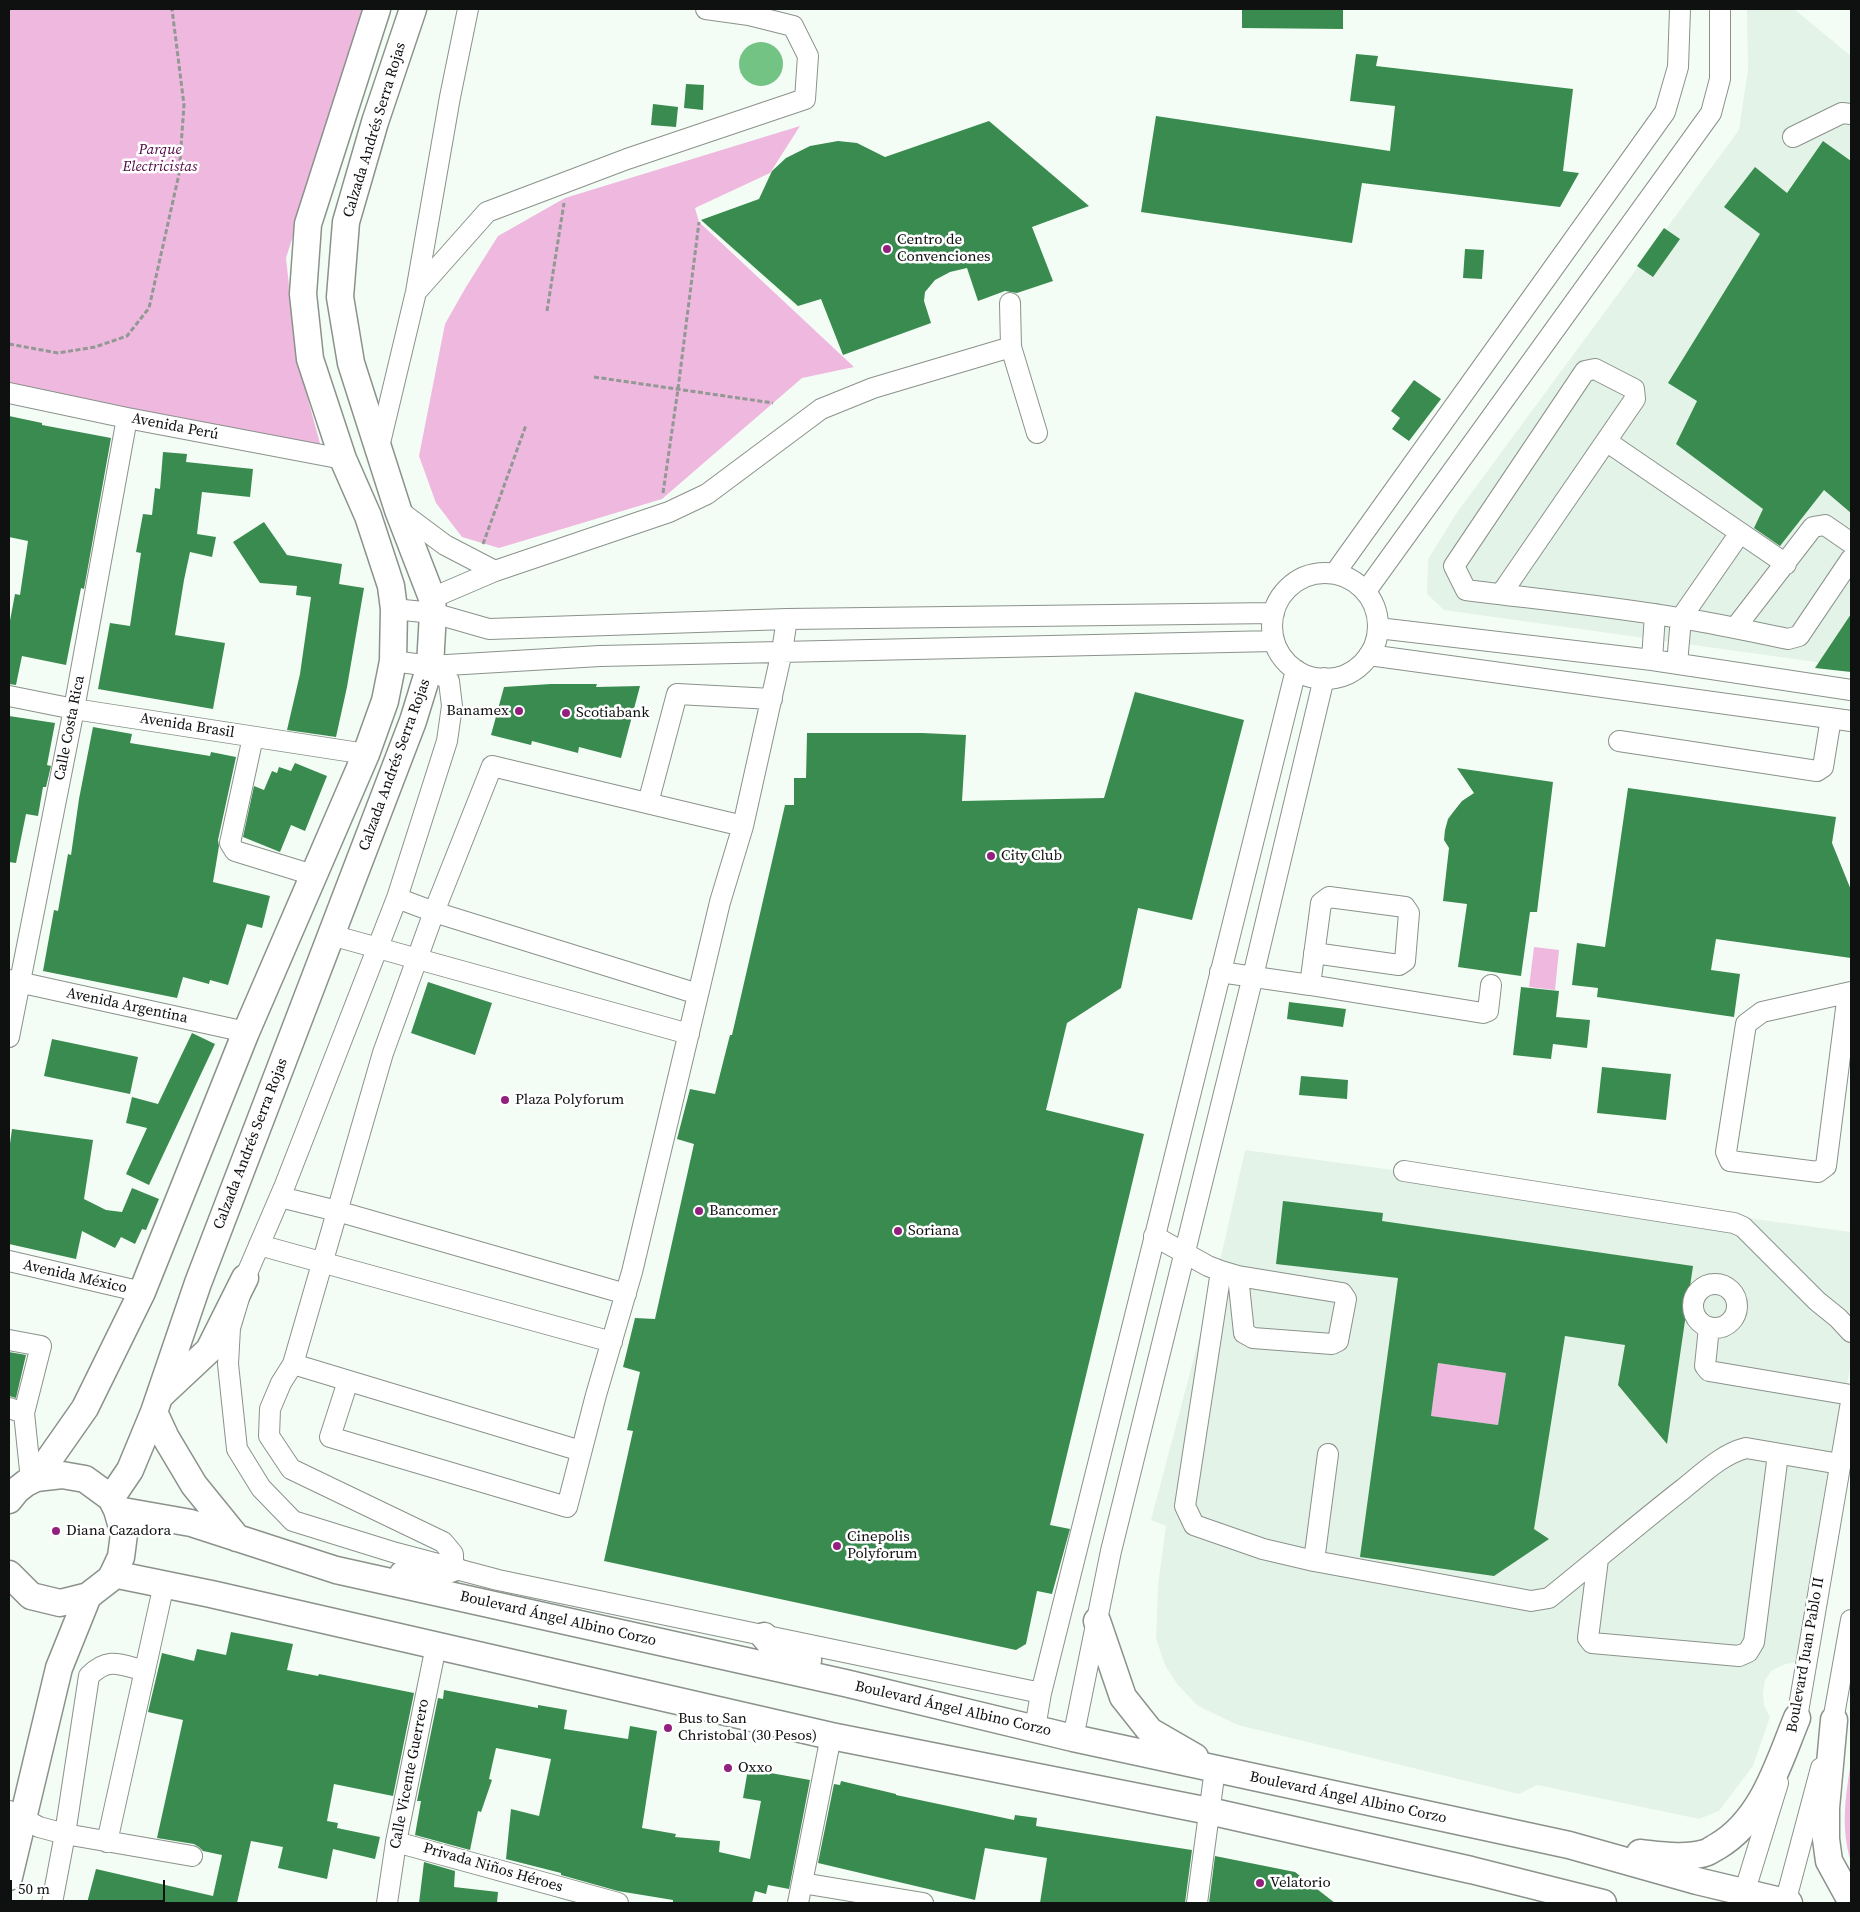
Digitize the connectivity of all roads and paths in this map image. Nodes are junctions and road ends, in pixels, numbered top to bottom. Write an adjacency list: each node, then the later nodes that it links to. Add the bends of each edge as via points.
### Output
1 (172, 9): 15 (path, via 184,105 179,174 150,308 127,336 95,347 58,352)
2 (377, 9): 26 (main road, Calzada Andrés Serra Rojas, via 308,224 303,294 310,358)
3 (413, 9): 25 (main road, Calzada Andrés Serra Rojas, via 374,122 346,222 340,297 351,363)
4 (468, 9): 12 (street)
5 (706, 9): 10 (street, via 793,26 808,56 805,99)
6 (1680, 9): 35 (street, via 1678,67 1665,112)
7 (1720, 9): 36 (street, via 1720,79 1710,113)
8 (1851, 114): 9 (street, via 1842,113)
9 (1793, 137)
10 (566, 182): 12 (street, via 487,212); 14 (path)
11 (699, 222): 18 (path)
12 (416, 292): 25 (street)
13 (1010, 303): 16 (street)
14 (547, 311)
15 (9, 344)
16 (1012, 347): 23 (street); 34 (street, via 873,388 821,410 707,494 669,512)
17 (594, 377): 18 (path)
18 (678, 389): 20 (path); 27 (path)
19 (9, 393): 21 (street, Avenida Perú)
20 (773, 403)
21 (127, 418): 26 (street, Avenida Perú); 58 (street, Calle Costa Rica)
22 (526, 425): 32 (path)
23 (1037, 434)
24 (1606, 441): 29 (street); 37 (street); 37 (street, via 1635,399 1634,389 1595,369 1586,371 1454,566 1466,590)
25 (379, 447): 28 (main road, Calzada Andrés Serra Rojas)
26 (343, 459): 39 (main road, Calzada Andrés Serra Rojas, via 368,516 391,586)
27 (662, 499)
28 (398, 510): 32 (street, via 445,545); 38 (main road, Calzada Andrés Serra Rojas)
29 (1740, 533): 33 (street); 42 (street)
30 (1851, 544): 33 (street, via 1824,525 1814,527)
31 (1851, 560): 45 (street, via 1799,636 1788,639)
32 (476, 561): 34 (street)
33 (1786, 564): 45 (street)
34 (495, 570): 38 (street)
35 (1335, 573): 36 (street, via 1350,578); 40 (street, via 1314,574 1294,582 1280,598)
36 (1366, 591): 44 (street, via 1374,607)
37 (1501, 594): 41 (street)
38 (432, 606): 39 (street); 43 (street, via 489,629); 52 (main road, Calzada Andrés Serra Rojas)
39 (394, 609): 50 (main road, Calzada Andrés Serra Rojas)
40 (1274, 613): 43 (street); 46 (street)
41 (1655, 614): 42 (street); 49 (street)
42 (1681, 618): 45 (street); 51 (street)
43 (787, 619): 47 (street)
44 (1378, 628): 48 (street); 49 (street)
45 (1735, 628)
46 (1274, 642): 47 (street); 53 (street, via 1282,658)
47 (782, 651): 52 (street, via 600,656); 57 (street)
48 (1368, 655): 54 (street, via 1349,673); 59 (street)
49 (1652, 660): 51 (street)
50 (393, 661): 52 (street); 63 (main road, Calzada Andrés Serra Rojas, via 385,701)
51 (1677, 664): 55 (street)
52 (430, 666): 67 (street, via 449,682 452,706 447,741); 70 (main road, Calzada Andrés Serra Rojas, via 413,721)
53 (1296, 670): 54 (street); 74 (street)
54 (1324, 678): 75 (street)
55 (1851, 690)
56 (9, 696): 58 (street, Avenida Brasil)
57 (772, 699): 64 (street, via 677,694); 65 (street)
58 (74, 709): 61 (street, Avenida Brasil); 76 (street, Calle Costa Rica)
59 (1831, 718): 60 (street); 62 (street, via 1823,767 1817,771)
60 (1851, 721)
61 (253, 737): 63 (street, Avenida Brasil); 66 (street, via 230,842 235,851)
62 (1619, 741)
63 (366, 754): 66 (main road, Calzada Andrés Serra Rojas)
64 (648, 803): 65 (street); 68 (street, via 492,766)
65 (743, 826): 80 (street, via 720,902)
66 (313, 875): 69 (main road, Calzada Andrés Serra Rojas)
67 (397, 898): 68 (street); 71 (street)
68 (434, 912): 73 (street); 80 (street)
69 (294, 922): 70 (main road); 81 (main road, Calzada Andrés Serra Rojas)
70 (331, 935): 71 (street); 104 (main road, Calzada Andrés Serra Rojas, via 198,1283)
71 (377, 948): 73 (street); 85 (street)
72 (1314, 953): 72 (street, via 1399,965 1405,961 1409,913 1405,907 1329,897 1321,903); 77 (street)
73 (418, 959): 82 (street); 86 (street, via 384,1053)
74 (1220, 972): 75 (street); 87 (street)
75 (1253, 976): 77 (street); 89 (street)
76 (14, 981): 81 (street, Avenida Argentina); 83 (street, Calle Costa Rica)
77 (1310, 984): 78 (street, via 1483,1013 1488,1011)
78 (1491, 985)
79 (1850, 993): 79 (street, via 1826,1166 1818,1172 1730,1161 1726,1152 1746,1024 1762,1012)
80 (698, 994): 82 (street)
81 (246, 1032): 94 (main road, Calzada Andrés Serra Rojas)
82 (689, 1034): 95 (street)
83 (9, 1037)
84 (1404, 1171): 97 (street, via 1743,1226)
85 (280, 1197): 86 (street); 88 (street)
86 (337, 1211): 91 (street); 95 (street)
87 (1154, 1236): 89 (street); 127 (street)
88 (259, 1245): 91 (street); 93 (street)
89 (1185, 1253): 92 (street); 121 (street)
90 (9, 1261): 94 (street, Avenida México)
91 (322, 1262): 99 (street); 100 (street)
92 (1229, 1274): 92 (street, via 1342,1293 1346,1300 1338,1341 1332,1344 1253,1338 1244,1333); 114 (street, via 1185,1506 1194,1525)
93 (245, 1278): 104 (main road, via 209,1350); 115 (street, via 230,1328 228,1364 237,1449 262,1488 294,1521)
94 (142, 1292): 110 (main road, Calzada Andrés Serra Rojas, via 86,1408)
95 (626, 1294): 99 (street)
96 (1709, 1327): 102 (street, via 1705,1366 1709,1371)
97 (1851, 1332)
98 (9, 1340): 105 (street, via 40,1346)
99 (612, 1342): 106 (street)
100 (293, 1364): 101 (street); 115 (street, via 270,1409 269,1436 291,1469 443,1542 453,1554)
101 (348, 1381): 106 (street); 106 (street, via 330,1437 567,1507)
102 (1851, 1395)
103 (1851, 1402): 109 (street, Boulevard Juan Pablo II)
104 (156, 1404): 111 (main road, Calzada Andrés Serra Rojas); 112 (main road, via 166,1438 194,1485)
105 (16, 1411): 110 (street)
106 (581, 1451)
107 (1328, 1454): 114 (street)
108 (1778, 1454): 109 (street); 113 (street, via 1746,1448 1735,1451 1661,1506); 113 (street, via 1754,1642 1748,1652 1739,1656 1592,1643 1588,1638)
109 (1840, 1464): 128 (street, Boulevard Juan Pablo II)
110 (22, 1484): 111 (main road, via 62,1475 85,1479)
111 (114, 1504): 112 (main road, Boulevard Ángel Albino Corzo); 116 (main road, via 124,1534 121,1557)
112 (238, 1538): 117 (main road, Boulevard Ángel Albino Corzo)
113 (1598, 1559): 114 (street, via 1549,1598 1530,1600)
114 (1314, 1561)
115 (453, 1568): 117 (main road, via 428,1577 380,1571); 123 (street)
116 (113, 1574): 119 (main road); 120 (main road)
117 (360, 1575): 126 (main road, Boulevard Ángel Albino Corzo)
118 (9, 1583): 120 (main road, via 32,1596 60,1602)
119 (164, 1584): 124 (main road); 125 (street)
120 (88, 1596): 135 (main road, via 58,1668)
121 (1097, 1620): 132 (street); 133 (main road, via 1123,1697 1139,1718 1150,1731)
122 (1851, 1620): 129 (street)
123 (764, 1636): 126 (main road, via 780,1652 836,1670); 127 (street)
124 (436, 1646): 131 (main road); 138 (street, Calle Vicente Guerrero)
125 (145, 1671): 136 (street, via 112,1663 99,1666 89,1676); 137 (street)
126 (845, 1683): 130 (main road, Boulevard Ángel Albino Corzo)
127 (1041, 1693): 130 (street)
128 (1797, 1718): 139 (main road, via 1768,1788 1747,1822 1705,1853 1675,1856); 143 (street, Boulevard Juan Pablo II)
129 (1834, 1720): 144 (main road, via 1826,1839 1829,1861); 152 (street)
130 (1034, 1728): 132 (main road, Boulevard Ángel Albino Corzo)
131 (831, 1736): 134 (main road); 142 (street)
132 (1073, 1738): 133 (main road, Boulevard Ángel Albino Corzo)
133 (1215, 1769): 134 (street); 139 (main road, Boulevard Ángel Albino Corzo)
134 (1209, 1811): 150 (street); 151 (main road)
135 (16, 1814): 136 (street, via 39,1827); 141 (main road)
136 (65, 1834): 137 (street); 145 (street)
137 (108, 1842): 140 (street)
138 (396, 1842): 146 (street, Calle Vicente Guerrero); 147 (street, Privada Niños Héroes)
139 (1570, 1845): 143 (main road, Boulevard Ángel Albino Corzo)
140 (192, 1856)
141 (9, 1877)
142 (802, 1883): 148 (street); 149 (street)
143 (1743, 1898): 152 (main road, Boulevard Ángel Albino Corzo)
144 (1851, 1901)
145 (52, 1903)
146 (387, 1903)
147 (618, 1903)
148 (798, 1903)
149 (923, 1903)
150 (1197, 1903)
151 (1603, 1903)
152 (1786, 1903)

